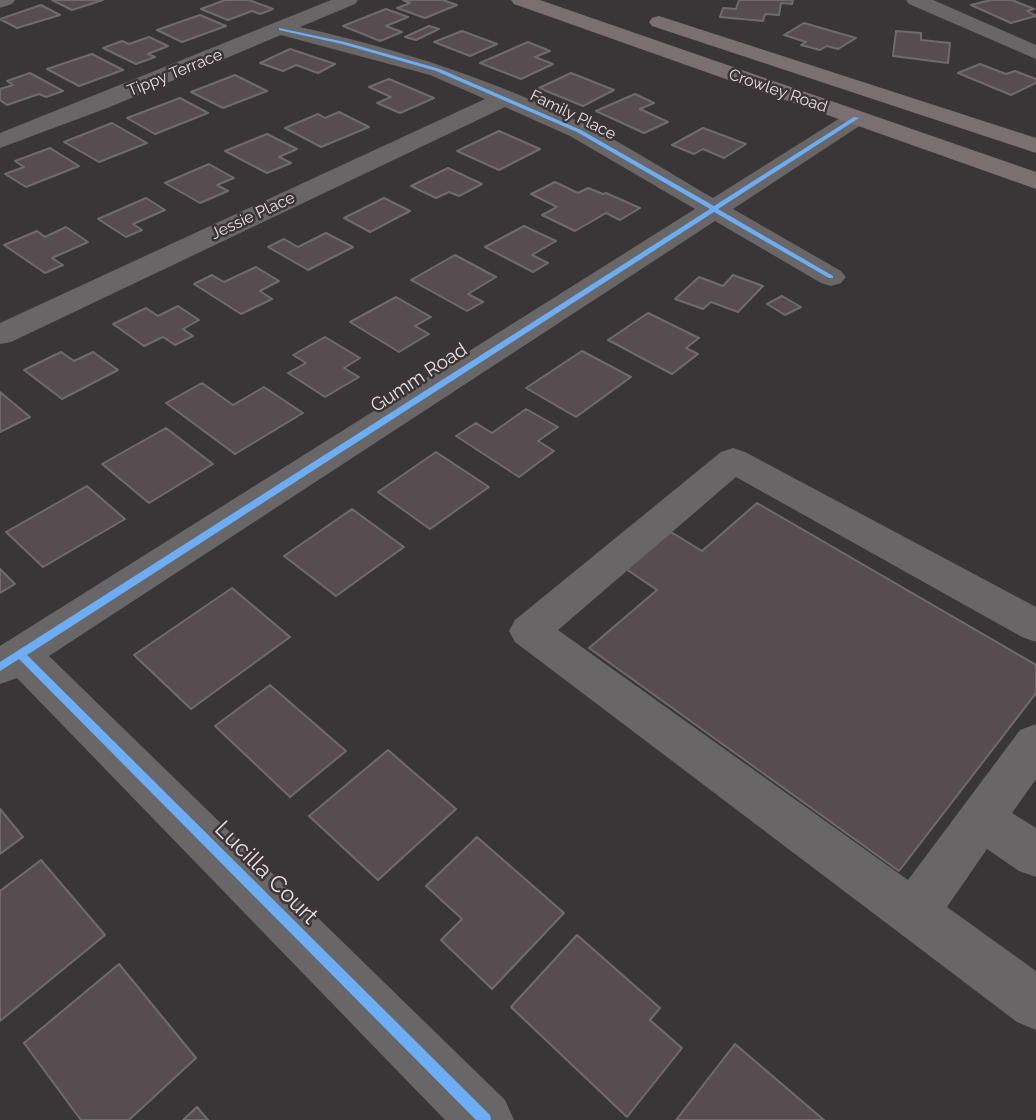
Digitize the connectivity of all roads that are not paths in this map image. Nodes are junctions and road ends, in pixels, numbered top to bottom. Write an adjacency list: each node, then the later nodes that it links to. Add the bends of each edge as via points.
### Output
1 (5, 0): 5 (street)
2 (348, 0): 7 (street, Tippy Terrace)
3 (521, 0): 10 (main road, Crowley Road)
4 (916, 0): 8 (street)
5 (0, 2)
6 (638, 15): 12 (main road, Crowley Road)
7 (281, 29): 9 (street, Family Place, via 438,70); 11 (street, Tippy Terrace)
8 (1036, 53)
9 (506, 98): 14 (street, Family Place, via 579,131); 16 (street, Jessie Place)
10 (856, 118): 13 (main road, Crowley Road); 14 (street, Gumm Road)
11 (0, 141)
12 (1036, 146)
13 (1036, 181)
14 (716, 209): 15 (street, Family Place); 18 (street, Gumm Road)
15 (831, 277)
16 (0, 335)
17 (1036, 626): 22 (street, via 733,460 529,631)
18 (10, 660): 24 (street, Lucilla Court)
19 (1036, 743): 20 (street)
20 (982, 819): 21 (street); 22 (street)
21 (1036, 855)
22 (913, 914): 23 (street)
23 (1036, 1003)
24 (485, 1120)

